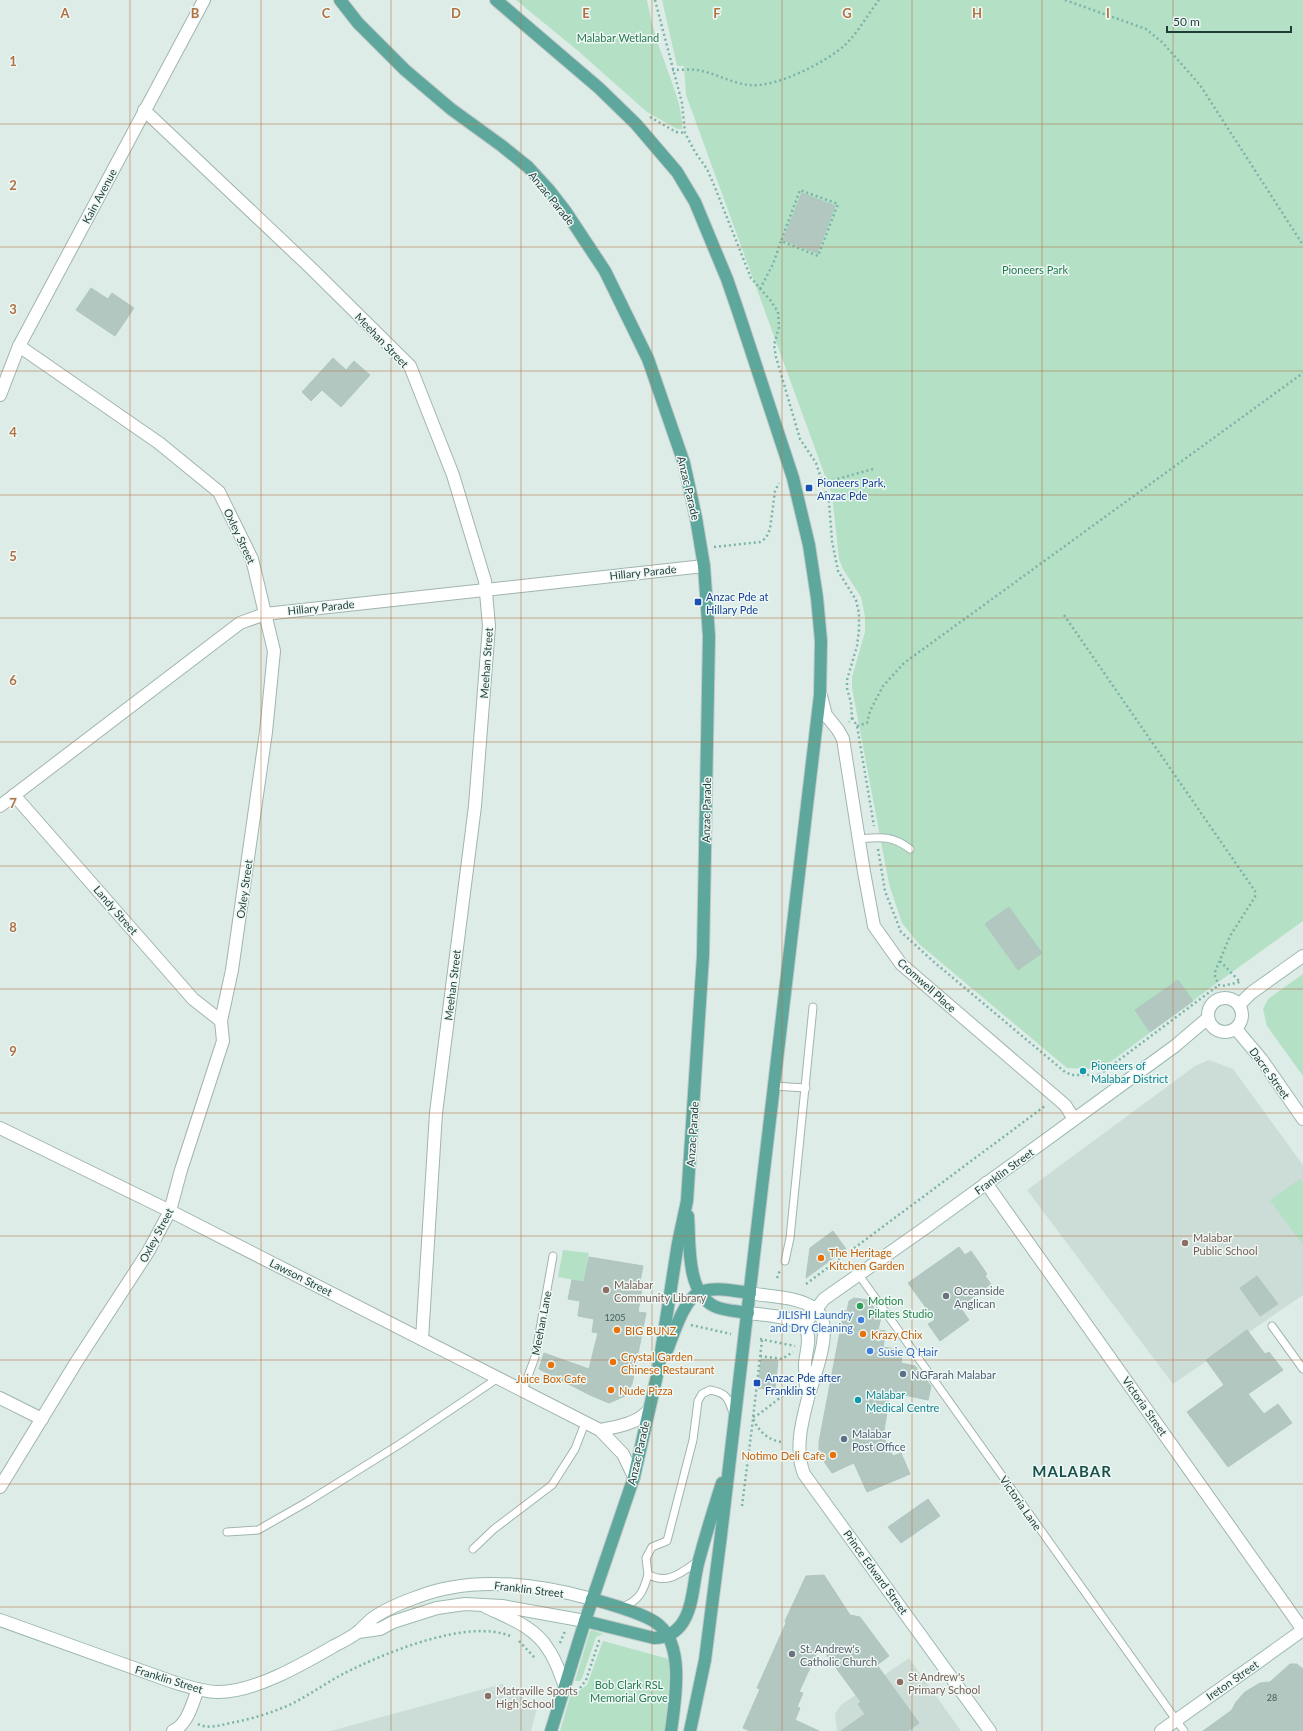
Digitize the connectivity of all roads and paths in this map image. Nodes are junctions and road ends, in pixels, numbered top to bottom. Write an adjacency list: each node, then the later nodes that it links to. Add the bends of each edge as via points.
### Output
1 (204, 0): 8 (street, Kain Avenue)
2 (340, 0): 20 (main road, Anzac Parade, via 358,23 405,70 528,167 566,212 605,271 648,359 684,462)
3 (496, 0): 17 (main road, via 599,88 636,124 677,172 695,202 727,279)
4 (655, 0): 7 (path)
5 (879, 0): 7 (path, via 856,32 837,51 817,64 771,83 748,85 696,70)
6 (1065, 0): 10 (path, via 1146,29 1163,43 1200,85)
7 (672, 70): 11 (path, via 682,103 685,133 707,169 750,275)
8 (144, 110): 12 (street, Kain Avenue); 21 (street, Meehan Street, via 410,366 453,475 485,581)
9 (781, 241): 9 (path, via 818,256 838,204 800,190); 11 (path, via 773,264)
10 (1303, 245)
11 (760, 288): 18 (path, via 778,312 779,327 774,350 800,439 816,463)
12 (19, 346): 14 (street, Kain Avenue); 22 (street, Oxley Street, via 159,443 219,492 252,559)
13 (1303, 373): 26 (path, via 904,662 883,686 870,711 867,723)
14 (2, 382): 15 (street, Kain Avenue)
15 (0, 395)
16 (873, 468): 18 (path)
17 (793, 478): 19 (path, via 779,483 775,491 770,529 766,538 760,542); 24 (main road, via 809,545 817,598 821,641)
18 (823, 483): 25 (path, via 829,502 835,562 856,600 859,613 860,630 847,680)
19 (710, 547)
20 (704, 566): 21 (street, Hillary Parade); 52 (main road, Anzac Parade, via 709,644 703,956)
21 (485, 589): 22 (street, Hillary Parade); 66 (street, Meehan Street, via 489,626 475,806 436,1113)
22 (265, 614): 28 (street, Hillary Parade, via 240,622); 41 (street, Oxley Street, via 274,651 267,725 232,970)
23 (1064, 615): 34 (path, via 1255,891 1255,897 1232,933)
24 (820, 695): 31 (street, Cromwell Place, via 826,715 843,739); 44 (main road)
25 (852, 718): 26 (path); 27 (path)
26 (857, 726): 30 (path)
27 (845, 727)
28 (14, 795): 29 (street, Hillary Parade); 41 (street, Landy Street, via 193,999)
29 (0, 806)
30 (876, 837): 31 (lane); 32 (lane, via 893,838); 43 (path, via 885,891 901,932 1065,1072 1072,1075)
31 (859, 840): 47 (street, Cromwell Place, via 874,926 901,964)
32 (910, 849)
33 (1303, 956): 37 (street)
34 (1220, 961): 35 (path); 36 (path, via 1215,972)
35 (1240, 982): 36 (path); 37 (path)
36 (1219, 985): 43 (path)
37 (1252, 994): 38 (street)
38 (1239, 1005): 40 (street, via 1236,1001 1226,998 1216,1000 1209,1008); 42 (street, via 1243,1017)
39 (813, 1007): 45 (lane)
40 (1208, 1018): 42 (street, via 1213,1027 1222,1032); 46 (street, Franklin Street)
41 (221, 1021): 53 (street, Oxley Street, via 223,1041)
42 (1236, 1028): 49 (street, Dacre Street)
43 (1099, 1075): 46 (path)
44 (773, 1086): 45 (lane); 59 (main road)
45 (806, 1088): 55 (lane, via 790,1238)
46 (1112, 1091): 48 (street, Franklin Street)
47 (1056, 1097): 48 (street, Cromwell Place); 57 (path)
48 (1074, 1119): 51 (street, Franklin Street)
49 (1303, 1119)
50 (0, 1128): 53 (street, Lawson Street)
51 (986, 1183): 56 (street, Franklin Street); 98 (street, Victoria Street)
52 (687, 1201): 58 (main road, via 691,1265); 71 (main road, Anzac Parade)
53 (170, 1211): 66 (street, Lawson Street); 80 (street, Oxley Street, via 148,1252)
54 (553, 1256): 73 (lane, Meehan Lane, via 535,1357)
55 (785, 1261)
56 (859, 1275): 60 (street, Franklin Street, via 824,1299); 109 (lane, Victoria Lane)
57 (806, 1284)
58 (699, 1292): 59 (main road, via 719,1289); 61 (main road, via 716,1307); 71 (main road, via 685,1307)
59 (750, 1293): 60 (street, via 804,1303); 61 (main road)
60 (816, 1309): 63 (street, Franklin Street); 76 (street, Prince Edward Street, via 822,1316 825,1327 818,1364)
61 (748, 1313): 63 (street, via 785,1318); 79 (main road)
62 (687, 1324): 65 (path)
63 (803, 1326): 76 (street, Prince Edward Street, via 808,1341 805,1362)
64 (1272, 1326): 70 (lane)
65 (734, 1334)
66 (422, 1339): 72 (street, Lawson Street)
67 (795, 1346): 69 (path, via 761,1340)
68 (794, 1351): 69 (path, via 782,1359)
69 (760, 1356): 78 (path)
70 (1303, 1369)
71 (658, 1371): 77 (main road, Anzac Parade)
72 (498, 1378): 73 (street, Lawson Street); 88 (lane, via 400,1444 258,1530)
73 (523, 1390): 81 (street, Lawson Street)
74 (789, 1391): 78 (path)
75 (0, 1398): 80 (street)
76 (806, 1402): 114 (street, Prince Edward Street, via 799,1449 804,1474)
77 (648, 1411): 82 (street, via 632,1421); 85 (main road, Anzac Parade)
78 (753, 1417): 83 (path, via 754,1422 769,1438); 87 (path)
79 (735, 1418): 84 (main road); 91 (lane, via 724,1394 710,1390 702,1394 698,1401 693,1440 667,1541 652,1548 646,1558)
80 (42, 1419): 86 (street, Oxley Street)
81 (585, 1423): 82 (street, Lawson Street); 89 (lane, via 576,1449 552,1485 494,1529)
82 (600, 1430): 85 (street, Lawson Street, via 623,1454)
83 (782, 1442)
84 (730, 1457): 90 (main road); 113 (main road, via 705,1660)
85 (634, 1477): 92 (main road, Anzac Parade)
86 (0, 1487)
87 (742, 1506)
88 (227, 1532)
89 (473, 1549)
90 (698, 1561): 91 (lane, via 675,1576 665,1579); 100 (main road, via 685,1618 677,1629)
91 (648, 1574): 94 (lane, via 640,1596)
92 (592, 1599): 94 (main road); 96 (main road, Anzac Parade); 99 (street, Franklin Street, via 508,1585 454,1587 418,1596 394,1606 375,1616)
93 (479, 1604): 96 (street, Franklin Street); 99 (street, Franklin Street, via 437,1608 400,1619 380,1629); 106 (street, via 534,1633 549,1649)
94 (620, 1608): 100 (main road, via 658,1624)
95 (0, 1620): 107 (street, Franklin Street)
96 (585, 1621): 100 (main road, via 654,1638); 106 (main road, Anzac Parade)
97 (566, 1628): 104 (path)
98 (1303, 1630): 109 (street, Ireton Street)
99 (357, 1632): 107 (street, Franklin Street, via 318,1656 272,1678 232,1691)
100 (667, 1636): 112 (main road, via 673,1649 676,1672 676,1696)
101 (513, 1637): 108 (path, via 481,1632 427,1639 370,1661 283,1708 259,1716 205,1728)
102 (603, 1639): 106 (path, via 599,1641 586,1680 580,1688)
103 (518, 1640): 105 (path)
104 (560, 1643)
105 (537, 1660)
106 (570, 1687): 111 (main road, Anzac Parade)
107 (198, 1689): 108 (street)
108 (186, 1719): 110 (street, via 180,1728)
109 (1176, 1720): 115 (street, Ireton Street); 116 (lane, Victoria Lane)
110 (173, 1731)
111 (551, 1731)
112 (671, 1731)
113 (690, 1731)
114 (990, 1731)
115 (1161, 1731)
116 (1184, 1731)

